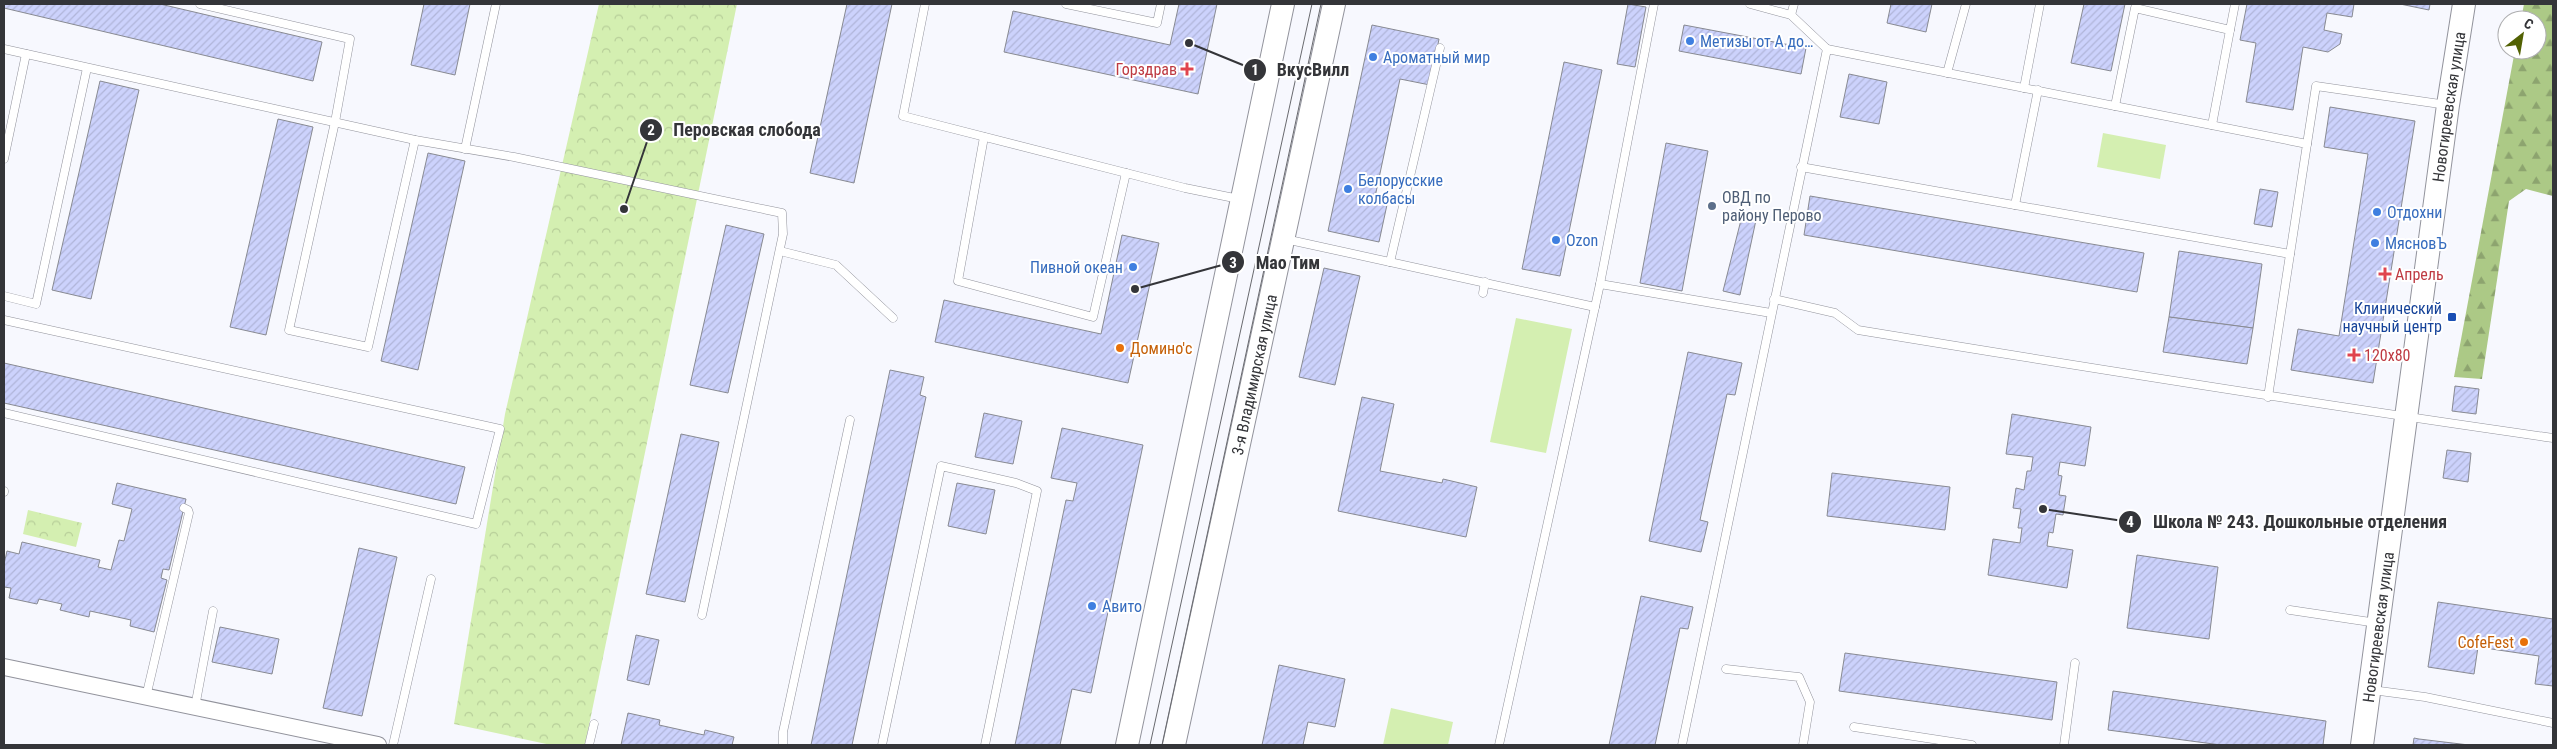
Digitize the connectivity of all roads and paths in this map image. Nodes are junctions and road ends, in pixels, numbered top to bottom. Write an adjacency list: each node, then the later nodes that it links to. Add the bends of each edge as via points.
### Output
1 (200, 4): 27 (lane, via 350,40)
2 (496, 4): 32 (lane)
3 (925, 4): 29 (lane, via 903,116)
4 (1066, 4): 5 (lane, via 1157,24)
5 (1161, 4)
6 (1283, 4): 36 (street)
7 (1334, 4): 38 (street, 3-я Владимирская улица)
8 (1654, 4): 43 (lane)
9 (1750, 4): 15 (lane)
10 (1794, 4): 15 (lane)
11 (1966, 4): 22 (lane)
12 (2040, 4): 23 (lane)
13 (2235, 4): 16 (lane)
14 (2464, 4): 25 (street, Новогиреевская улица)
15 (1791, 15): 19 (lane)
16 (2230, 30): 26 (lane, via 2135,8); 28 (lane)
17 (1440, 48): 41 (lane)
18 (4, 49): 20 (lane)
19 (1826, 49): 22 (lane); 34 (lane)
20 (26, 54): 21 (lane); 33 (lane)
21 (87, 68): 27 (lane); 45 (lane, via 36,304)
22 (1947, 72): 23 (lane)
23 (2024, 88): 24 (lane)
24 (2038, 90): 26 (lane); 37 (lane)
25 (2448, 105): 31 (lane, via 2316,86); 53 (street, Новогиреевская улица)
26 (2115, 106): 28 (lane)
27 (335, 122): 30 (lane); 30 (lane, via 289,330 368,347)
28 (2212, 125): 31 (lane)
29 (984, 137): 35 (lane); 35 (lane, via 958,281 1093,317)
30 (416, 140): 32 (lane)
31 (2308, 144): 40 (lane)
32 (465, 149): 39 (lane, via 782,213)
33 (4, 159)
34 (1801, 167): 37 (lane); 46 (lane)
35 (1126, 173): 36 (lane)
36 (1242, 199): 78 (street)
37 (2016, 205): 40 (lane)
38 (1283, 238): 41 (lane); 79 (street, 3-я Владимирская улица)
39 (780, 251): 49 (lane, via 836,265); 60 (lane)
40 (2290, 254): 51 (lane)
41 (1390, 262): 42 (lane)
42 (1485, 282): 44 (lane); 47 (lane)
43 (1600, 284): 47 (lane); 48 (lane)
44 (1483, 293)
45 (4, 296)
46 (1774, 299): 48 (lane); 51 (lane, via 1835,313 1858,330)
47 (1595, 307): 80 (lane)
48 (1771, 313): 81 (lane)
49 (893, 318)
50 (4, 320): 52 (lane, via 500,429 476,524)
51 (2268, 397): 53 (lane)
52 (4, 413)
53 (2407, 416): 55 (lane); 61 (street, Новогиреевская улица)
54 (850, 420): 75 (lane, via 783,732)
55 (2553, 438)
56 (184, 508): 66 (lane, via 189,513)
57 (431, 579): 73 (lane)
58 (2290, 610): 61 (lane)
59 (213, 611): 67 (lane)
60 (702, 615)
61 (2379, 623): 65 (street, Новогиреевская улица)
62 (2075, 663): 84 (lane)
63 (4, 667): 66 (street)
64 (1726, 669): 82 (lane, via 1799,677 1810,702)
65 (2370, 689): 68 (lane); 85 (street, Новогиреевская улица)
66 (146, 697): 67 (street)
67 (196, 707): 71 (street)
68 (2553, 722)
69 (594, 724): 74 (lane)
70 (1854, 727): 83 (lane)
71 (335, 741): 72 (street)
72 (378, 745)
73 (393, 745)
74 (589, 745)
75 (783, 745)
76 (882, 745): 77 (lane, via 941,466 1037,491)
77 (986, 745)
78 (1127, 745)
79 (1174, 745)
80 (1498, 745)
81 (1682, 745)
82 (1803, 745)
83 (1972, 745)
84 (2064, 745)
85 (2362, 745)

